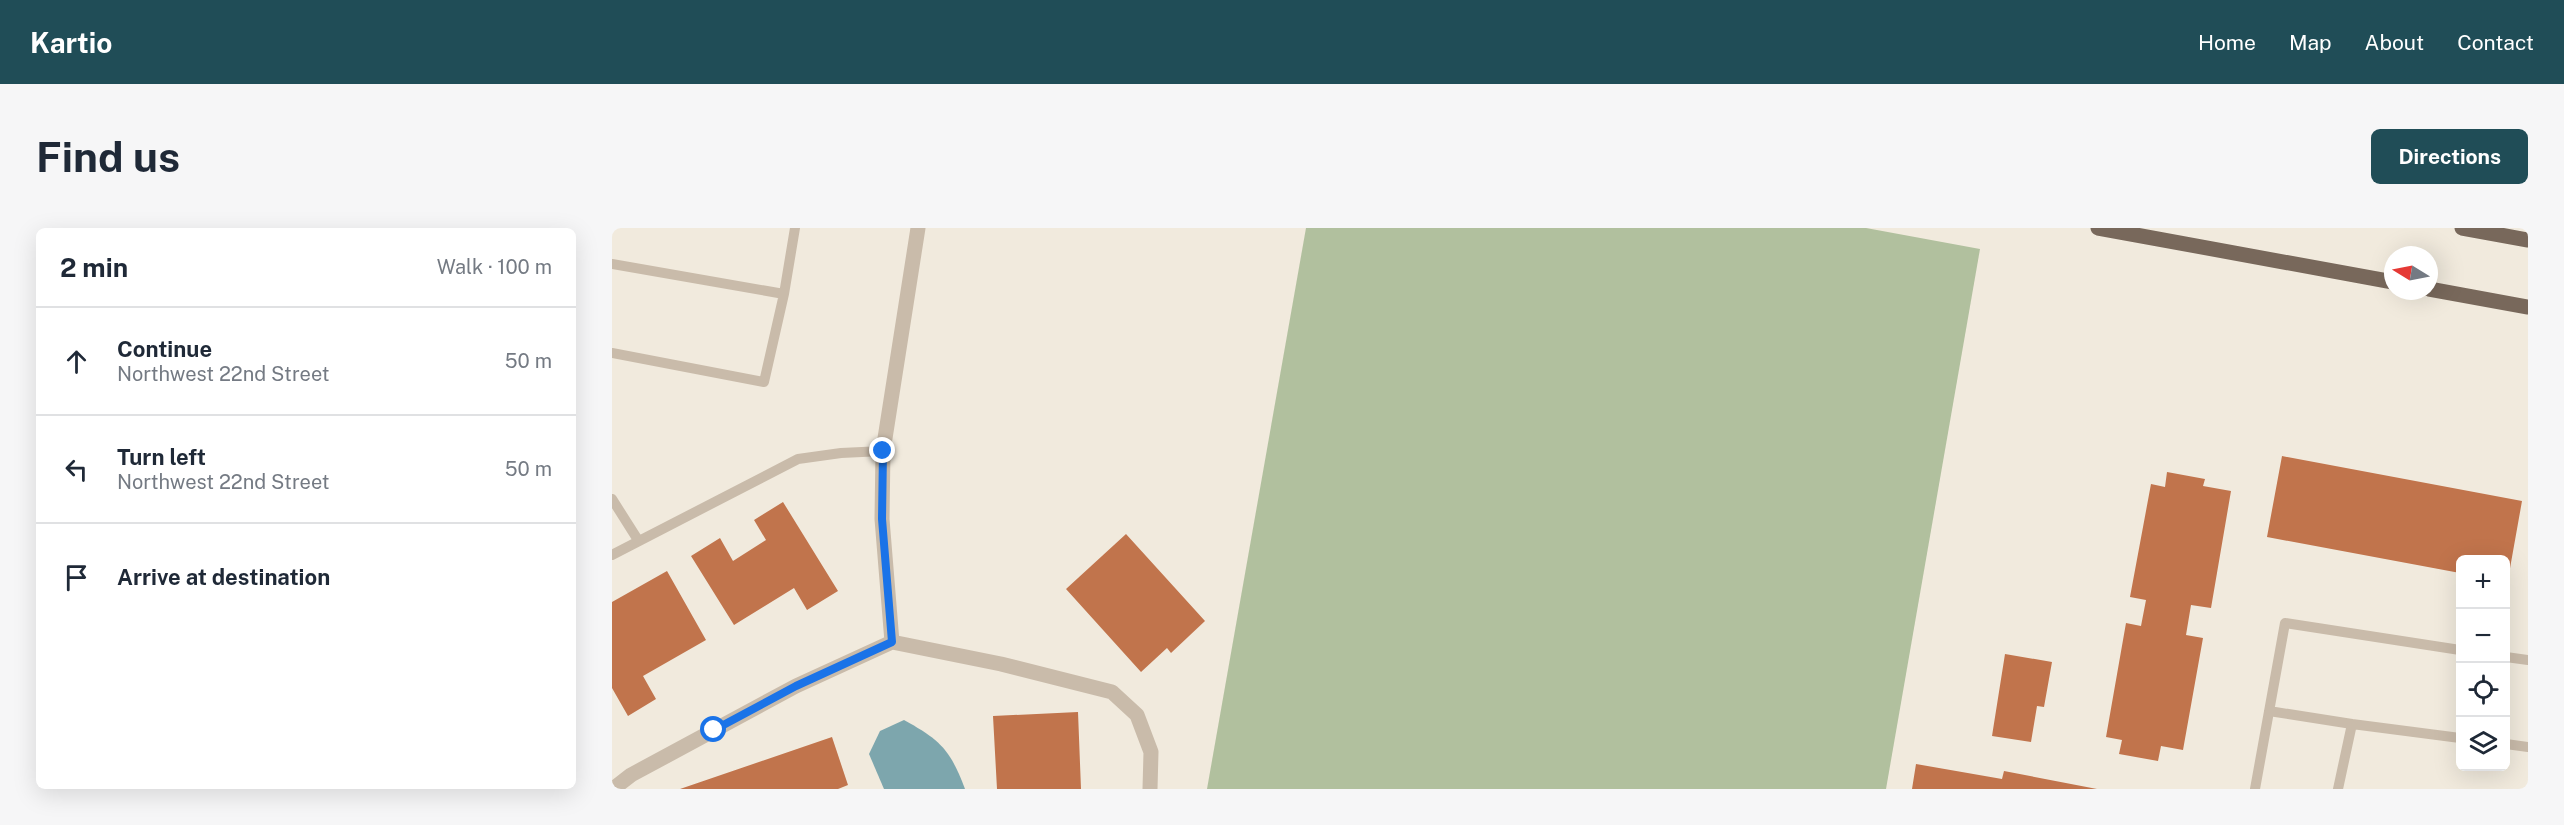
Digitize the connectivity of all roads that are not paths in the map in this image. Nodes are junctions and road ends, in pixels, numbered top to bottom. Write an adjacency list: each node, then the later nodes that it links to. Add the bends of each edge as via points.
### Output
1 (795, 228): 9 (lane)
2 (918, 228): 12 (street)
3 (2098, 228): 7 (main road)
4 (2462, 228): 5 (main road)
5 (2528, 240)
6 (612, 264): 9 (lane)
7 (2384, 280)
8 (2438, 291): 10 (main road)
9 (784, 294): 11 (lane, via 764,382)
10 (2528, 307)
11 (612, 353)
12 (883, 451): 14 (lane, via 798,459); 16 (street, via 882,519)
13 (612, 499): 14 (lane)
14 (638, 540): 15 (lane)
15 (612, 555)
16 (892, 642): 25 (street, via 796,686 631,775); 26 (street, via 1112,692 1137,715 1151,752)
17 (2456, 649): 20 (lane, via 2285,624)
18 (2510, 658): 19 (lane)
19 (2528, 660)
20 (2270, 711): 21 (lane); 27 (lane)
21 (2352, 724): 22 (lane); 28 (lane)
22 (2456, 737)
23 (2510, 745): 24 (lane)
24 (2528, 747)
25 (613, 789)
26 (1150, 789)
27 (2255, 789)
28 (2338, 789)

